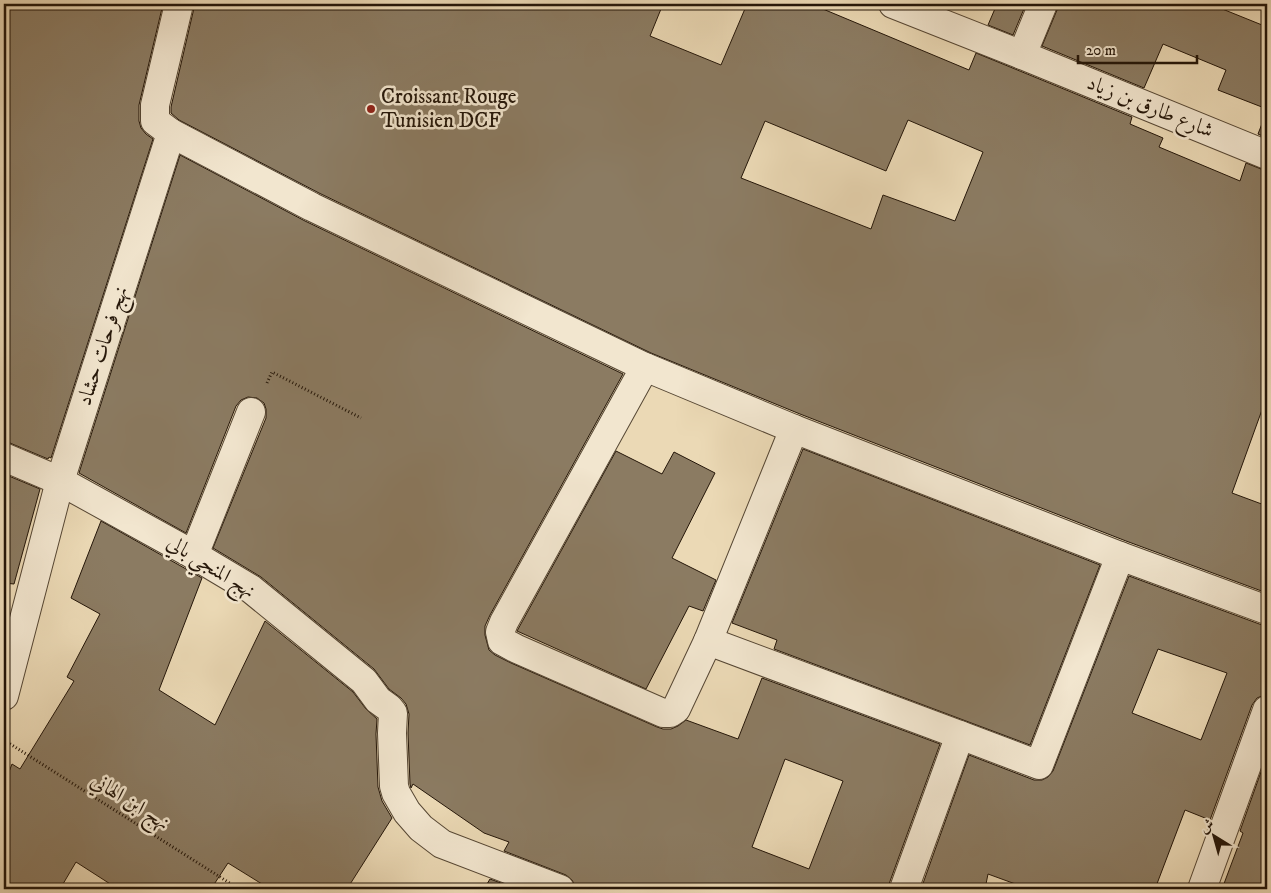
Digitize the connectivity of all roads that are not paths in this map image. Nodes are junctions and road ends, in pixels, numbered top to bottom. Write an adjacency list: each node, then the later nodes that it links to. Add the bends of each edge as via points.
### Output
1 (179, 4): 5 (street, via 154,114 155,121)
2 (893, 4): 4 (street, شارع طارق بن زياد)
3 (1043, 4): 4 (street)
4 (1022, 54): 6 (street, شارع طارق بن زياد)
5 (170, 133): 7 (street, via 312,207); 11 (street, نهج فرحات حشاد)
6 (1267, 155)
7 (645, 367): 9 (street); 15 (street, via 504,622 501,637 522,652 666,714 676,709)
8 (251, 412): 12 (street)
9 (794, 428): 13 (street); 15 (street)
10 (4, 457): 11 (street, نهج المنجي بالي)
11 (60, 481): 12 (street, نهج المنجي بالي); 16 (street, نهج فرحات حشاد)
12 (194, 555): 19 (street, نهج المنجي بالي, via 251,590 364,681 378,700 389,708 392,713 394,786 407,812 421,828 442,844)
13 (1120, 556): 14 (street); 18 (street, via 1039,765)
14 (1267, 610)
15 (708, 640): 18 (street)
16 (4, 696)
17 (1267, 710): 21 (street)
18 (960, 735): 20 (street)
19 (560, 889)
20 (904, 889)
21 (1202, 889)

